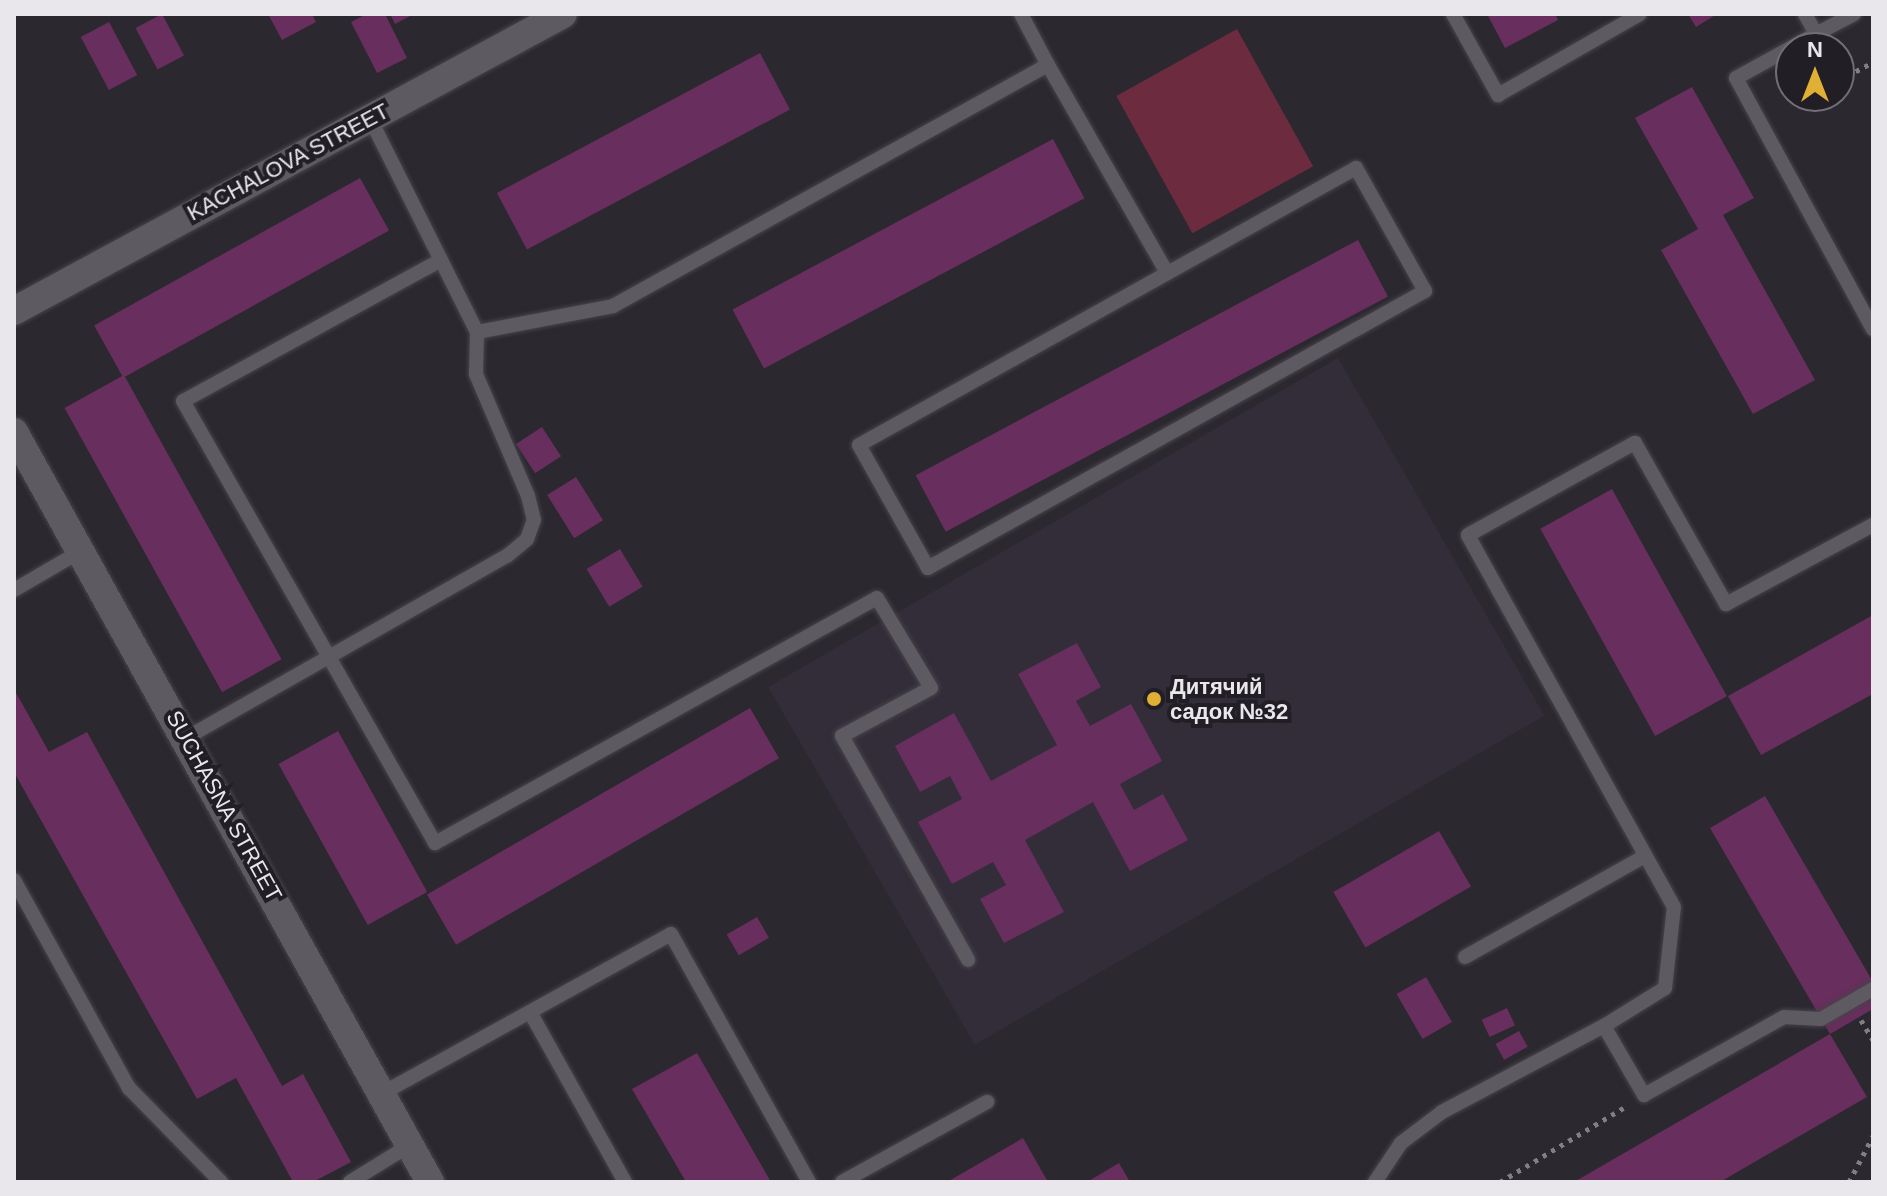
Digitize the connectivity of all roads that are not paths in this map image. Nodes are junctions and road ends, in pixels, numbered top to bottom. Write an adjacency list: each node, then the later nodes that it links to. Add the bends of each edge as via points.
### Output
1 (563, 14): 11 (street, KACHALOVA STREET)
2 (1021, 14): 10 (lane)
3 (1453, 14): 4 (lane, via 1498,95)
4 (1640, 14)
5 (1805, 14): 7 (lane)
6 (1854, 14): 8 (lane)
7 (1815, 32)
8 (1820, 32)
9 (1775, 57): 15 (lane, via 1736,78)
10 (1048, 65): 13 (lane); 16 (lane, via 613,306)
11 (370, 118): 12 (lane); 14 (street, KACHALOVA STREET)
12 (441, 260): 16 (lane); 21 (lane, via 183,401)
13 (1167, 273): 13 (lane, via 859,445 928,568 1425,291 1356,168)
14 (14, 311)
15 (1873, 329)
16 (477, 332): 21 (lane, via 476,374 534,520 527,539 507,556)
17 (14, 432): 19 (street, SUCHASNA STREET)
18 (1873, 525): 23 (lane, via 1726,604 1635,443 1468,535)
19 (81, 551): 20 (lane); 22 (street, SUCHASNA STREET)
20 (14, 590)
21 (328, 654): 22 (lane); 26 (lane, via 435,843 877,598 931,688 842,736)
22 (186, 738): 30 (street, SUCHASNA STREET)
23 (1645, 856): 25 (lane); 29 (lane, via 1674,907 1665,988)
24 (14, 880): 33 (lane, via 129,1088)
25 (1465, 957)
26 (968, 960)
27 (1873, 989): 29 (lane, via 1821,1019 1784,1017 1644,1095)
28 (530, 1012): 30 (lane); 36 (lane); 37 (lane, via 671,934)
29 (1604, 1026): 39 (lane, via 1442,1112 1401,1143)
30 (381, 1094): 32 (street, SUCHASNA STREET)
31 (987, 1102): 38 (lane)
32 (410, 1145): 34 (lane); 35 (street, SUCHASNA STREET)
33 (221, 1182)
34 (350, 1182)
35 (430, 1182)
36 (625, 1182)
37 (809, 1182)
38 (842, 1182)
39 (1375, 1182)

